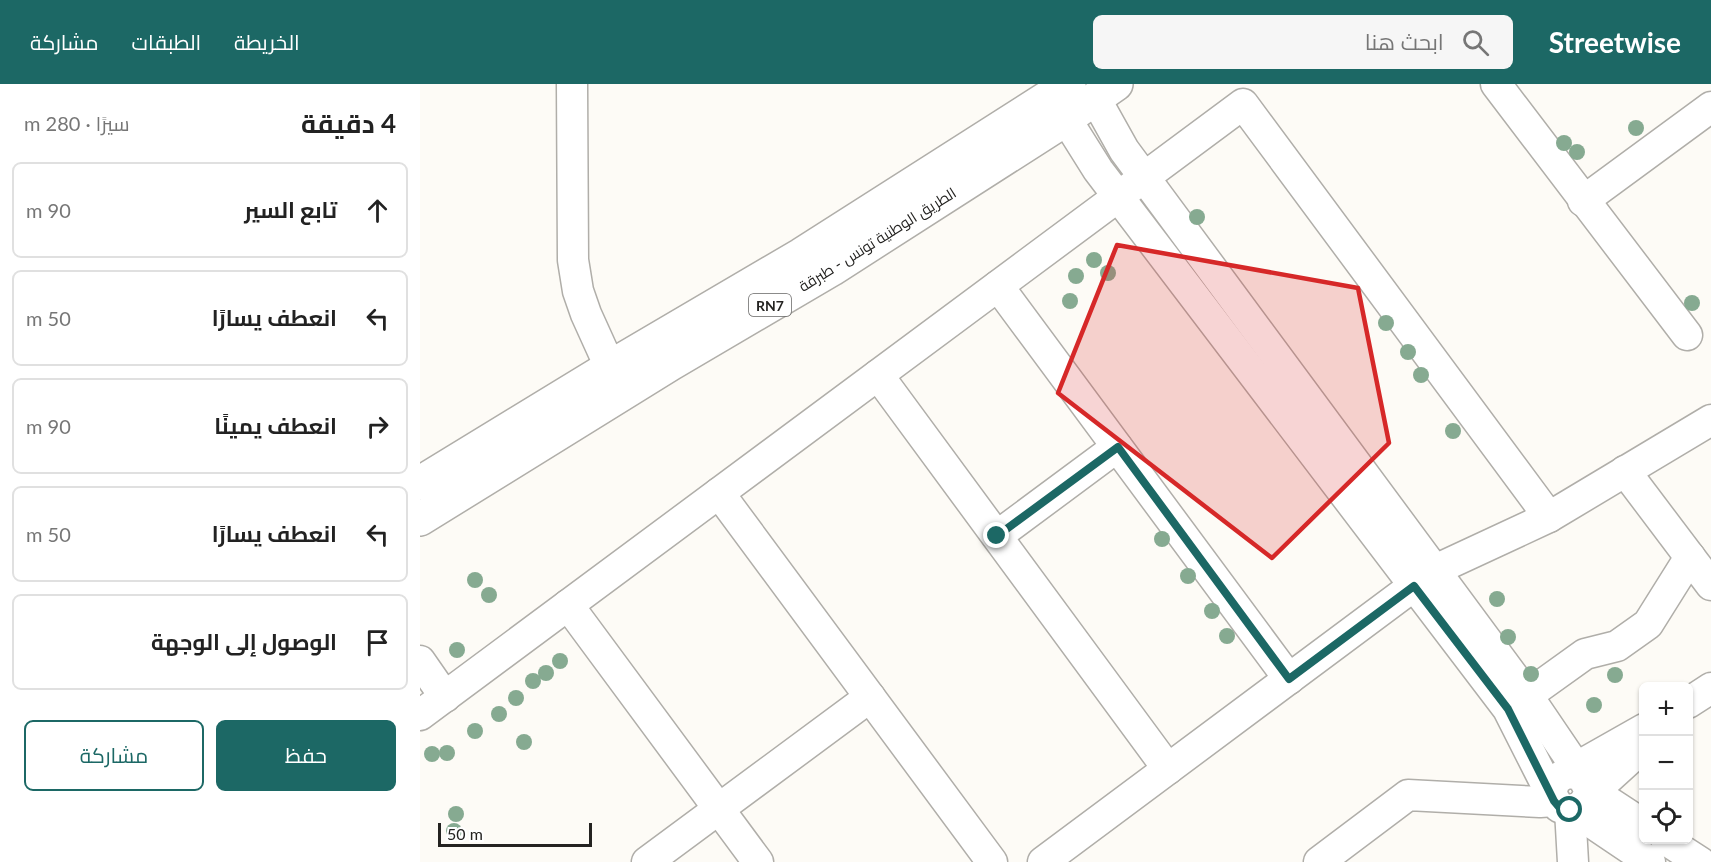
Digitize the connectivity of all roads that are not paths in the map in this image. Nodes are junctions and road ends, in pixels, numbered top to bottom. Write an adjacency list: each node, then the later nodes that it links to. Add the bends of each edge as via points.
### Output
1 (572, 84): 10 (street, via 573,260 578,291)
2 (1496, 84): 7 (street)
3 (1081, 94): 5 (street); 6 (street, via 1098,170); 10 (main road, الطريق الوطنية تونس - طبرقة / RN7); 18 (main road, الطريق الوطنية تونس - طبرقة / RN7, via 832,269)
4 (1711, 106): 7 (street)
5 (1144, 177): 6 (street); 17 (street, via 1243,104); 21 (street)
6 (1118, 196): 8 (street); 21 (street)
7 (1584, 201): 9 (street)
8 (998, 285): 11 (street); 13 (street)
9 (1686, 335)
10 (610, 367): 15 (main road, الطريق الوطنية تونس - طبرقة / RN7)
11 (878, 375): 16 (street); 19 (street)
12 (1711, 420): 14 (street)
13 (1118, 447): 19 (street); 25 (street)
14 (1625, 471): 17 (street); 20 (street)
15 (420, 483)
16 (719, 493): 23 (street); 26 (street)
17 (1549, 517): 21 (street)
18 (420, 519)
19 (997, 536): 32 (street)
20 (1690, 557): 22 (street); 28 (street, via 1648,624 1617,646 1585,654)
21 (1424, 578): 25 (street); 28 (street)
22 (1711, 585)
23 (568, 605): 27 (street); 34 (street)
24 (420, 662): 27 (street)
25 (1289, 679): 32 (street)
26 (870, 696): 34 (street); 39 (street)
27 (445, 697): 29 (street)
28 (1518, 702): 33 (street)
29 (420, 715)
30 (1639, 733): 33 (street)
31 (1639, 749): 33 (street)
32 (1168, 768): 40 (street)
33 (1575, 791): 35 (street); 41 (street, via 1540,802 1408,795); 42 (street); 43 (street)
34 (719, 809): 37 (street); 38 (street)
35 (1639, 823)
36 (1672, 844): 44 (street)
37 (647, 862)
38 (758, 862)
39 (992, 862)
40 (1043, 862)
41 (1319, 862)
42 (1574, 862)
43 (1650, 862)
44 (1700, 862)

